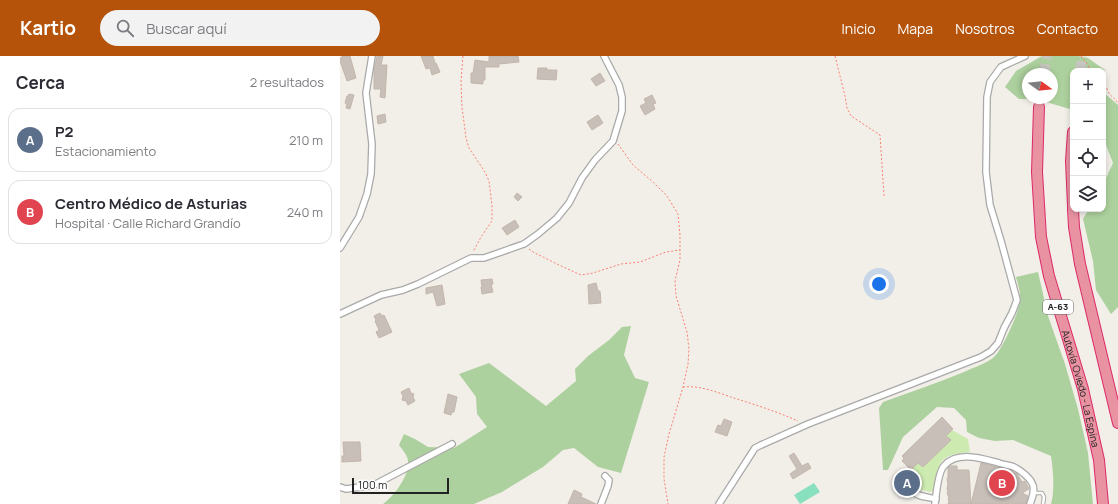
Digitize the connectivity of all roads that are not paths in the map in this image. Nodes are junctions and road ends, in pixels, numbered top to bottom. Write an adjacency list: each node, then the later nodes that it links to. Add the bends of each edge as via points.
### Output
1 (372, 56): 8 (street, via 366,93 372,144 371,174 359,216)
2 (604, 56): 9 (street, via 619,85 622,111 613,141 595,160 557,218 524,244 484,258 471,258 418,284 381,295)
3 (1025, 56): 18 (street, via 1001,67 990,82 987,97 986,172 990,204 1017,300 998,343 992,351 981,357 808,424 755,448)
4 (1039, 107): 21 (highway, Autovía Oviedo - La Espina / A-63, via 1037,172 1042,237 1049,276 1084,390 1099,460)
5 (1072, 140): 6 (highway)
6 (1072, 176)
7 (1073, 212): 10 (highway, via 1080,264)
8 (340, 248)
9 (340, 314)
10 (1118, 423)
11 (452, 444): 14 (street, via 374,485 346,489)
12 (907, 474): 16 (street, via 915,494)
13 (605, 476): 17 (street, via 609,480)
14 (340, 487)
15 (1033, 494): 16 (street, via 1032,484 1013,467 970,457 949,461 943,466); 19 (street); 20 (lane, via 1042,493)
16 (935, 501)
17 (601, 504)
18 (719, 504)
19 (1030, 504)
20 (1043, 504)
21 (1103, 504)

